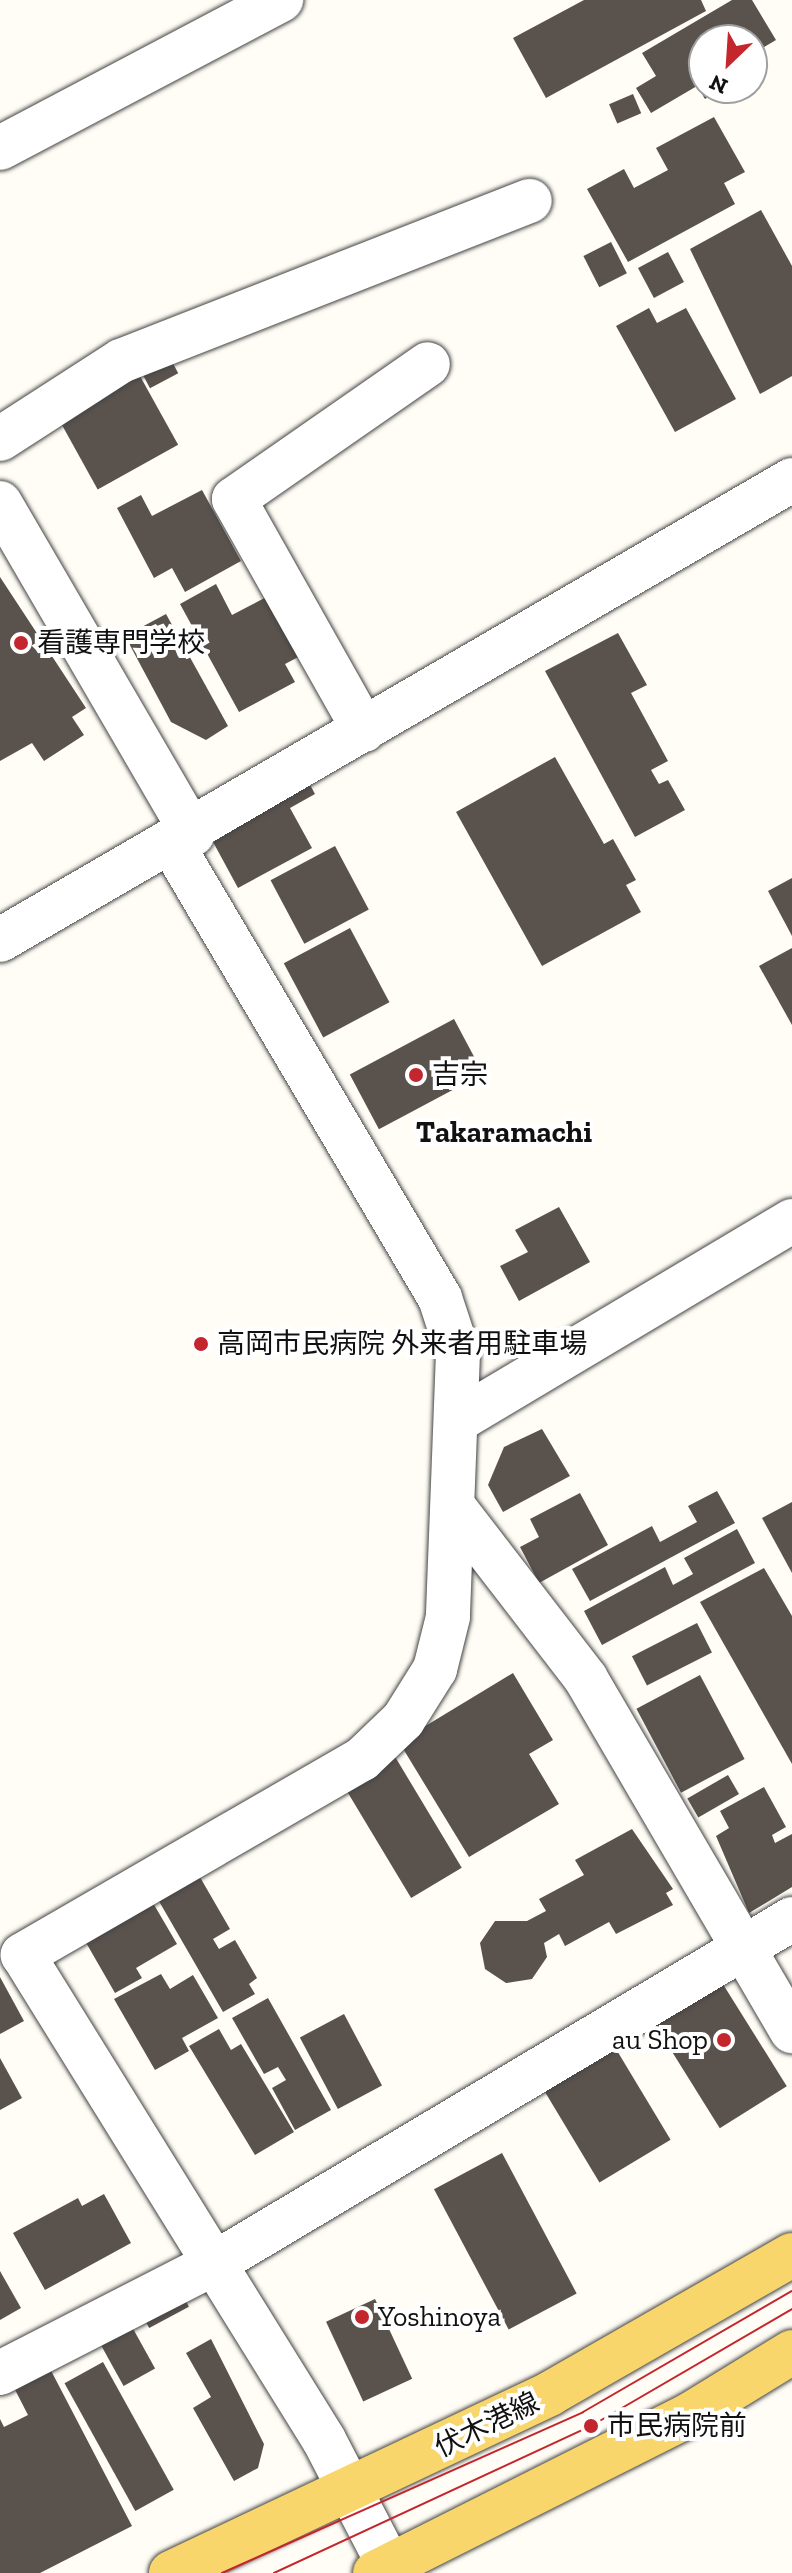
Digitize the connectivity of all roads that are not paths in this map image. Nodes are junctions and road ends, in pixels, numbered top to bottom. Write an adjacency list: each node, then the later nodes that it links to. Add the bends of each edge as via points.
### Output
1 (281, 0): 2 (street)
2 (0, 148)
3 (530, 201): 5 (street, via 121,361)
4 (428, 364): 8 (street, via 234,499)
5 (0, 439)
6 (792, 480): 8 (street)
7 (0, 503): 9 (street)
8 (364, 730): 9 (street)
9 (183, 840): 10 (street); 12 (street, via 440,1298 458,1353)
10 (0, 940)
11 (792, 1221): 12 (street)
12 (458, 1420): 13 (street)
13 (453, 1506): 15 (street, via 448,1617 435,1669 403,1720 362,1759); 16 (street, via 586,1679)
14 (792, 1919): 16 (street)
15 (11, 1944): 19 (street)
16 (746, 1947): 17 (street); 19 (street)
17 (792, 2031)
18 (792, 2255): 22 (main road, 伏木港線, via 551,2393)
19 (215, 2263): 21 (street); 22 (street)
20 (792, 2352): 23 (main road, via 691,2414)
21 (0, 2373)
22 (354, 2490): 23 (street); 24 (main road, 伏木港線)
23 (386, 2571)
24 (171, 2573)

